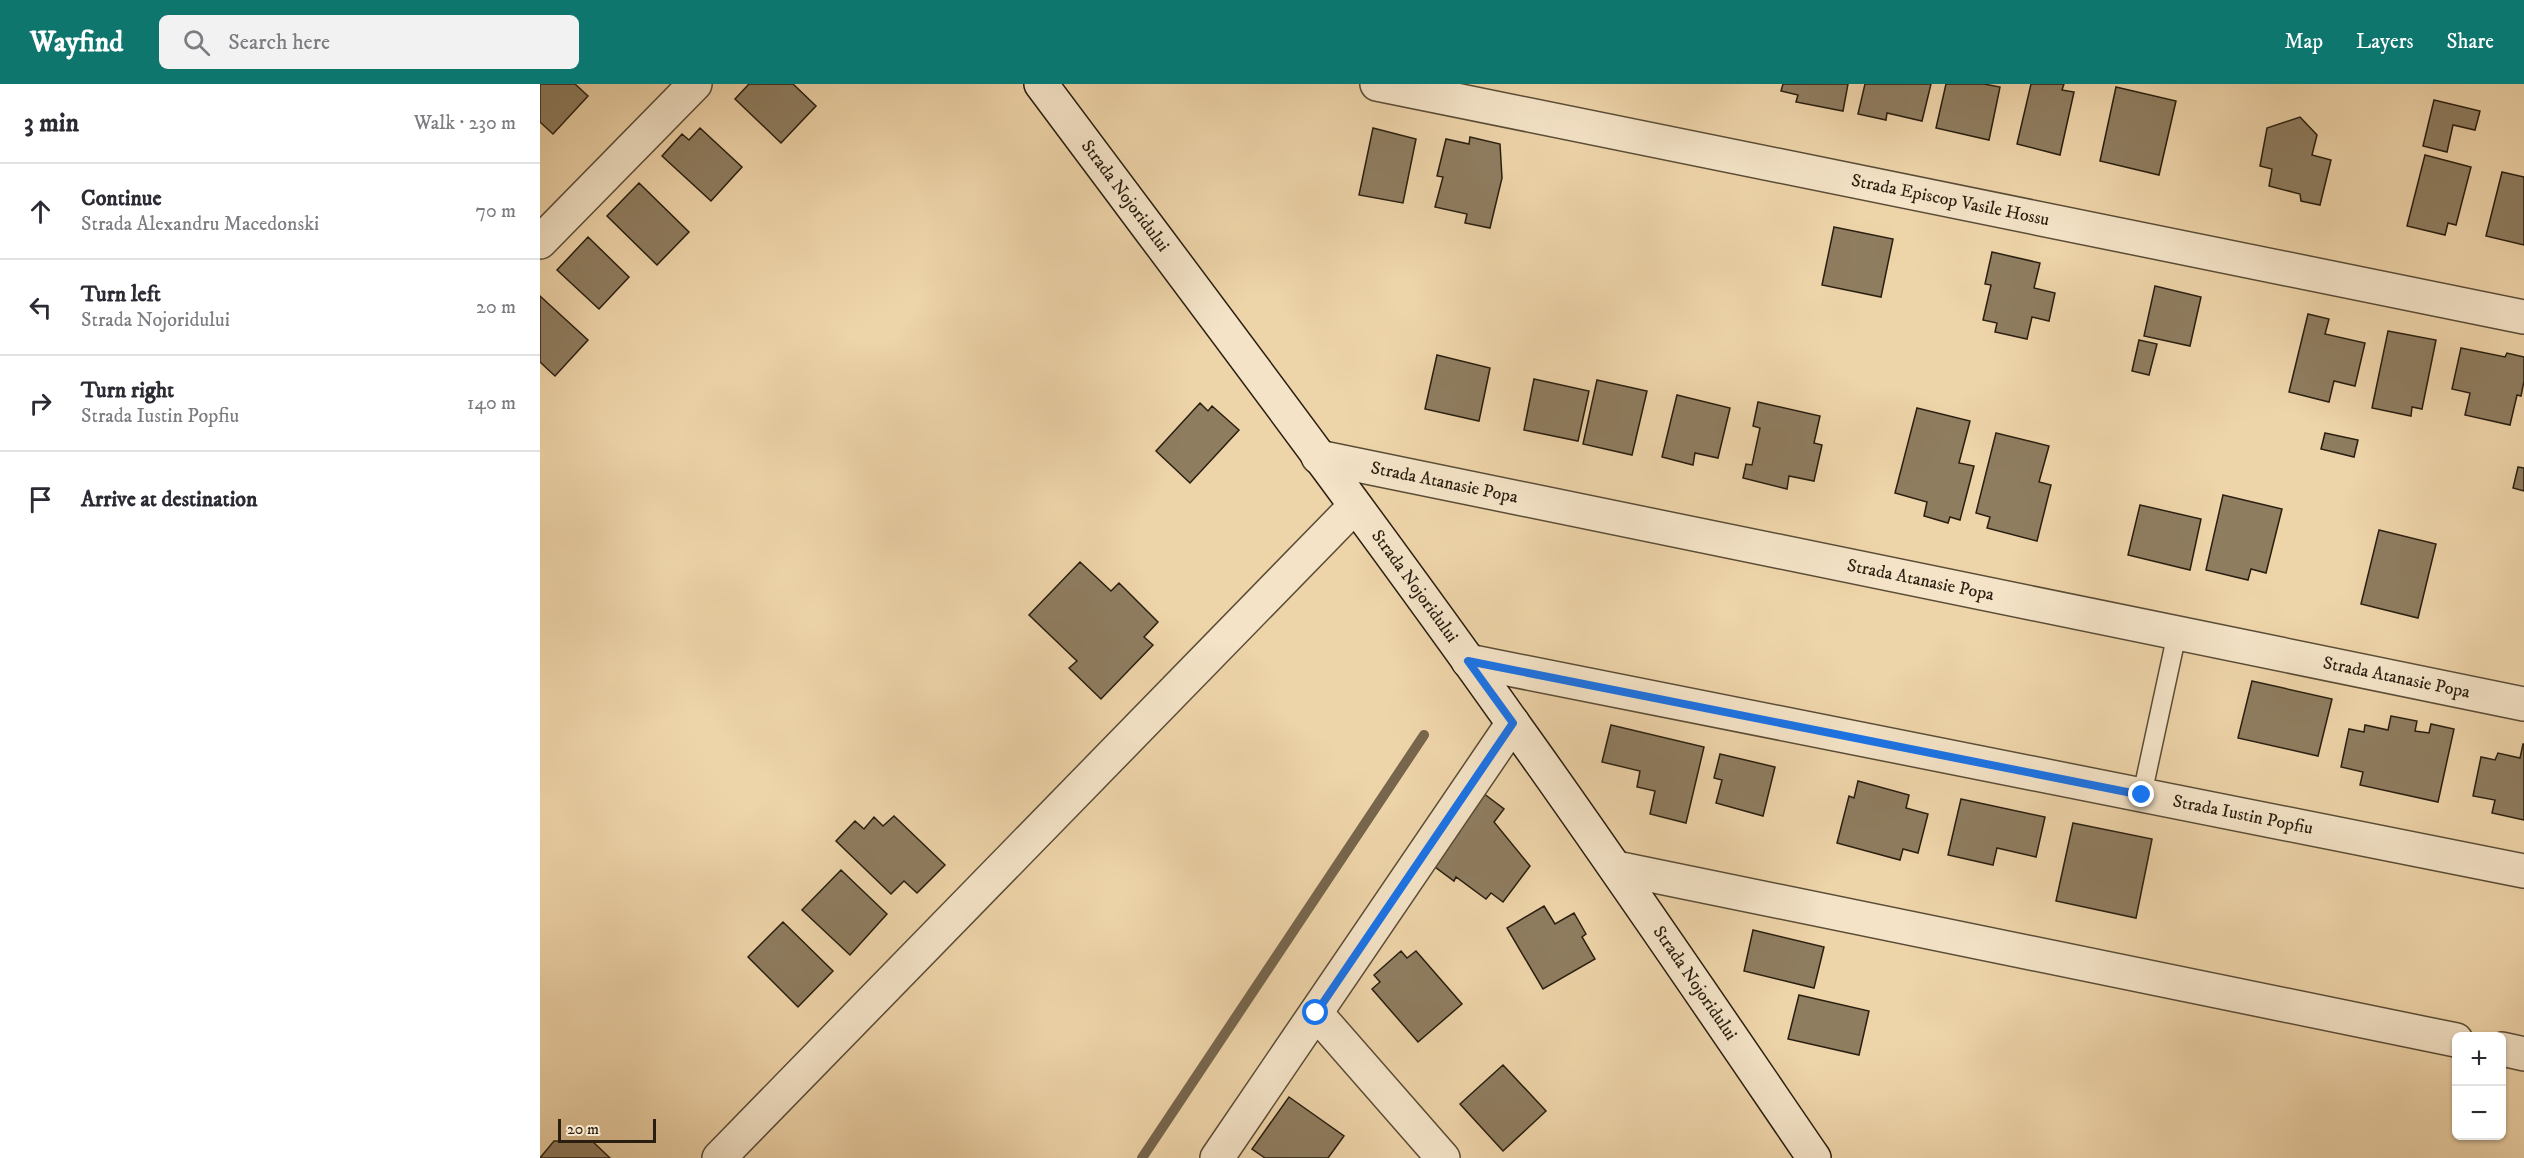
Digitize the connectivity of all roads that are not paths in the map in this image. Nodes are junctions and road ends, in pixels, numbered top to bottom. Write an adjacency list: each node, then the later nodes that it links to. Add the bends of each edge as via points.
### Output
1 (695, 84): 4 (street)
2 (1041, 84): 6 (street, Strada Nojoridului)
3 (1377, 84): 5 (street, Strada Episcop Vasile Hossu)
4 (540, 242)
5 (2524, 317)
6 (1318, 457): 7 (street, Strada Nojoridului); 8 (street, Strada Atanasie Popa)
7 (1355, 507): 9 (street, Strada Nojoridului); 19 (street)
8 (2177, 633): 10 (street, Strada Atanasie Popa); 12 (lane)
9 (1468, 661): 11 (street, Strada Nojoridului); 12 (street, Strada Iustin Popfiu)
10 (2524, 705)
11 (1513, 723): 13 (street, Strada Nojoridului); 15 (street)
12 (2142, 795): 14 (street, Strada Iustin Popfiu)
13 (1616, 868): 16 (street); 22 (street, Strada Nojoridului)
14 (2524, 871)
15 (1316, 1013): 20 (street); 21 (street)
16 (2452, 1039)
17 (2506, 1050): 18 (street)
18 (2524, 1054)
19 (719, 1158)
20 (1217, 1158)
21 (1443, 1158)
22 (1814, 1158)

